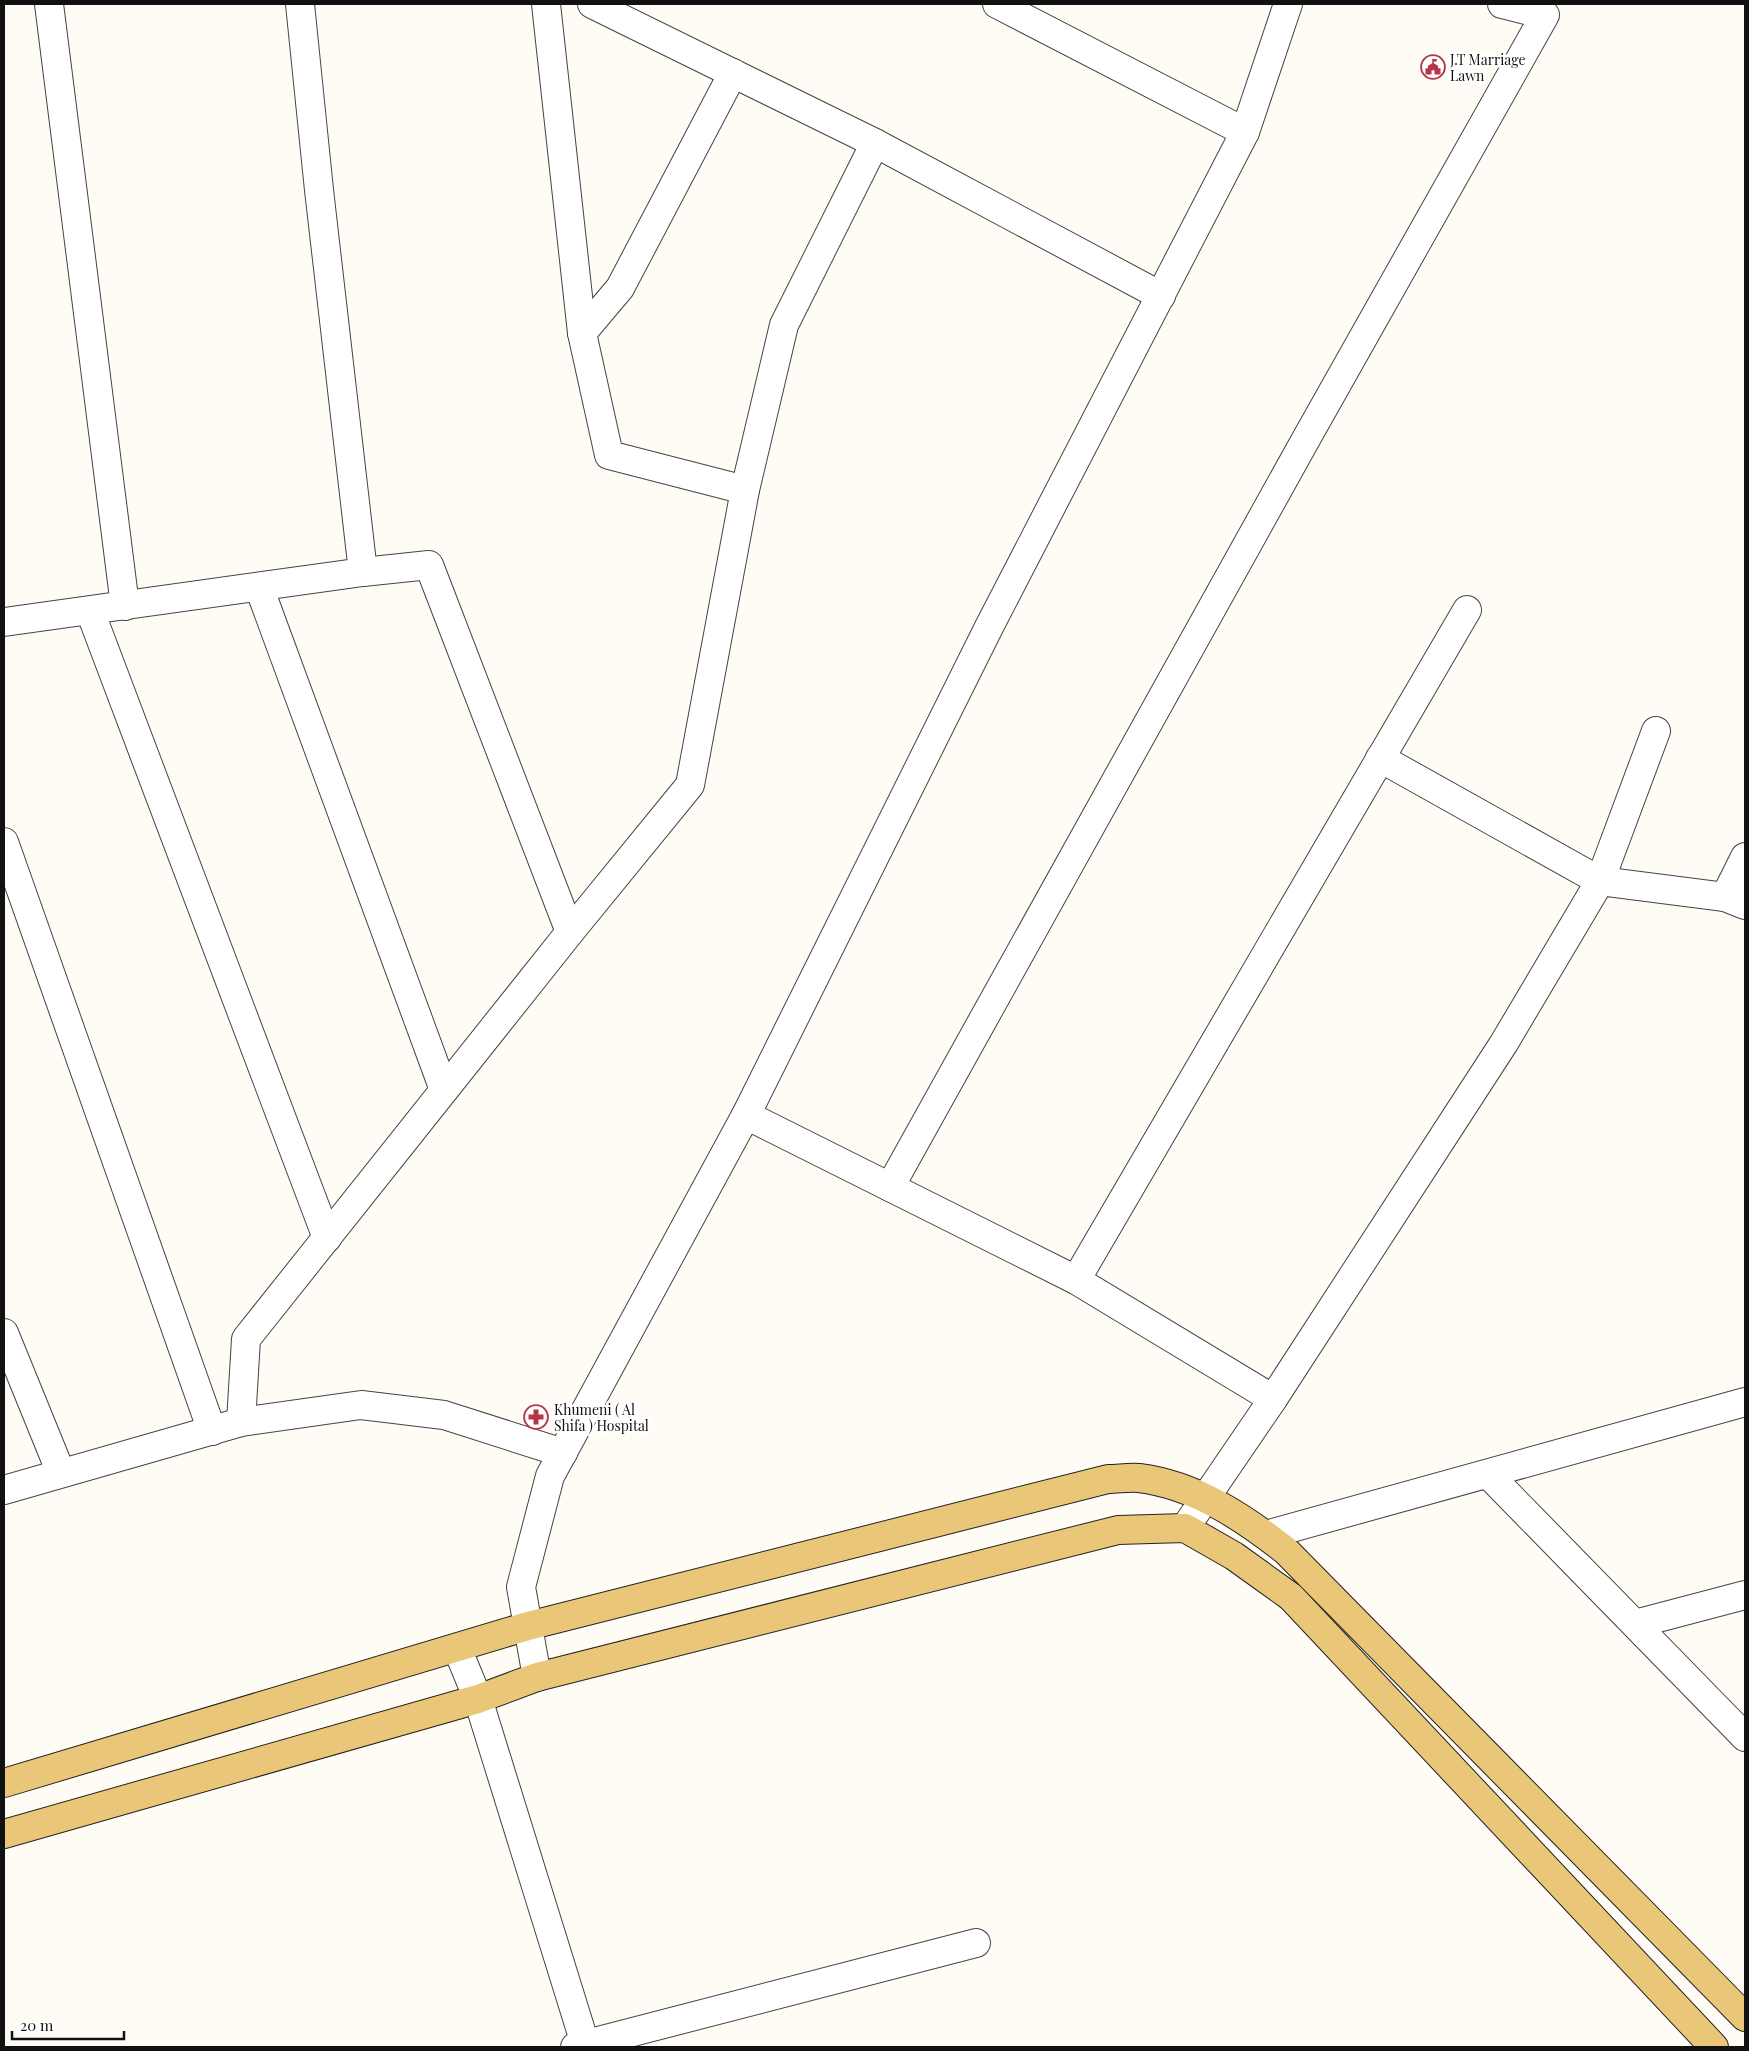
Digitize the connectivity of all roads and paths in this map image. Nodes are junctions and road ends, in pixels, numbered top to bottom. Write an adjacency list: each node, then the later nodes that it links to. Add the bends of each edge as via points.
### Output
1 (49, 4): 16 (street)
2 (300, 4): 14 (street)
3 (546, 4): 12 (street)
4 (592, 4): 8 (street)
5 (997, 4): 9 (street)
6 (1288, 4): 9 (street)
7 (1502, 4): 29 (street, via 1545,15)
8 (733, 73): 10 (street); 12 (street, via 620,288)
9 (1245, 132): 11 (street)
10 (875, 143): 11 (street); 13 (street, via 784,325)
11 (1160, 296): 28 (street, via 989,627)
12 (582, 333): 13 (street, via 609,455)
13 (745, 490): 26 (street, via 690,785)
14 (363, 572): 15 (street); 26 (street, via 429,565)
15 (259, 587): 16 (street); 27 (street)
16 (125, 606): 18 (street)
17 (1467, 610): 21 (street)
18 (90, 611): 19 (street); 30 (street)
19 (4, 622)
20 (1656, 731): 24 (street)
21 (1380, 758): 24 (street); 31 (street)
22 (4, 842): 36 (street)
23 (1745, 857): 25 (street)
24 (1600, 880): 25 (street); 33 (street, via 1504,1043)
25 (1735, 901)
26 (570, 932): 27 (street)
27 (444, 1090): 30 (street)
28 (746, 1115): 29 (street); 37 (street)
29 (890, 1188): 31 (street)
30 (327, 1238): 35 (street, via 246,1339)
31 (1076, 1280): 33 (street)
32 (4, 1333): 38 (street)
33 (1273, 1399): 41 (street)
34 (1745, 1402): 39 (street)
35 (241, 1422): 36 (street); 37 (street, via 360,1405 444,1415)
36 (212, 1431): 38 (street)
37 (563, 1453): 46 (street, via 550,1476 521,1587)
38 (61, 1474): 40 (street)
39 (1488, 1474): 43 (street); 45 (street)
40 (4, 1490)
41 (1205, 1497): 42 (street); 43 (main road); 46 (main road, via 1167,1483 1137,1478 1108,1479)
42 (1185, 1528): 48 (main road, via 1118,1530); 56 (main road, via 1234,1556 1291,1597)
43 (1266, 1535): 54 (main road)
44 (1745, 1594): 45 (street)
45 (1635, 1624): 50 (street)
46 (528, 1626): 47 (main road); 48 (street)
47 (456, 1648): 49 (street); 51 (main road)
48 (536, 1676): 49 (main road)
49 (478, 1699): 52 (main road); 55 (street)
50 (1745, 1737)
51 (4, 1783)
52 (4, 1834)
53 (976, 1943): 55 (street)
54 (1745, 2017)
55 (582, 2046)
56 (1714, 2047)

